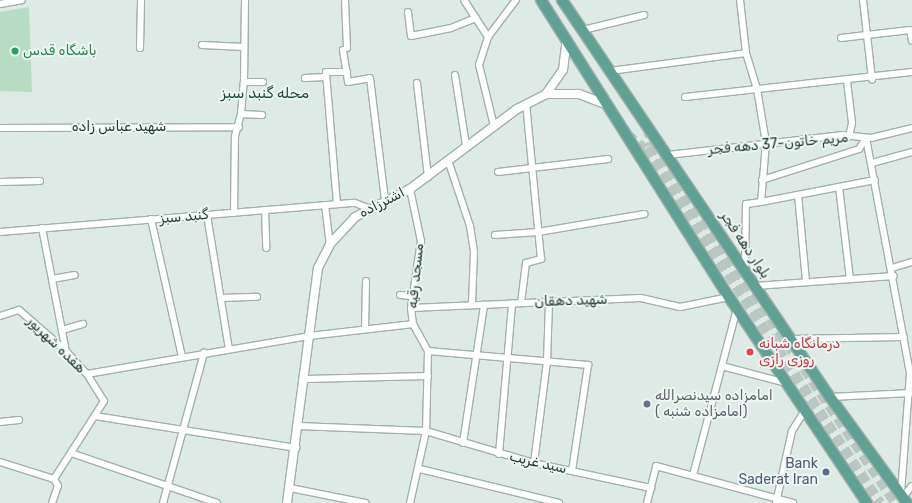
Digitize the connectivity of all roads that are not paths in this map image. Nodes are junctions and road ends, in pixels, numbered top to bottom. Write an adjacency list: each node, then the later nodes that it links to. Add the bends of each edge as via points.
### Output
1 (22, 0): 11 (street)
2 (141, 0): 23 (street)
3 (244, 0): 22 (street)
4 (345, 0): 26 (street)
5 (464, 0): 14 (street)
6 (516, 0): 17 (street)
7 (542, 0): 18 (main road)
8 (562, 0): 15 (main road, بلوار دهه فجر)
9 (740, 0): 24 (street)
10 (863, 0): 16 (street)
11 (0, 4)
12 (408, 12): 14 (street, via 411,36 451,28)
13 (644, 15): 15 (street)
14 (476, 18): 17 (street)
15 (583, 30): 25 (main road, بلوار دهه فجر)
16 (867, 35): 19 (street); 20 (street, via 910,30); 31 (street)
17 (488, 37): 43 (street, via 479,65)
18 (567, 38): 37 (street, اشترزاده, via 563,70); 40 (main road)
19 (841, 38)
20 (912, 41)
21 (202, 46): 22 (street)
22 (244, 47): 33 (street)
23 (140, 48)
24 (746, 53): 25 (street); 36 (street)
25 (610, 71): 52 (main road, بلوار دهه فجر)
26 (347, 72): 29 (street, via 326,72); 66 (street, via 348,82 370,78)
27 (912, 72): 31 (street)
28 (455, 75): 50 (street)
29 (326, 77): 30 (street); 68 (street)
30 (305, 78)
31 (872, 78): 32 (street)
32 (847, 81): 36 (street); 47 (street, via 852,123)
33 (244, 82): 34 (street); 41 (street)
34 (264, 82)
35 (417, 83): 58 (street)
36 (758, 89): 38 (street); 49 (street)
37 (546, 94): 39 (street, اشترزاده); 40 (street, via 579,94)
38 (685, 97)
39 (526, 104): 43 (street, اشترزاده); 56 (street)
40 (610, 106): 95 (main road)
41 (241, 114): 42 (street); 44 (street)
42 (262, 115)
43 (494, 126): 50 (street, اشترزاده)
44 (239, 127): 45 (street, شهید عباس زاده); 72 (street, via 235,136)
45 (0, 128)
46 (912, 128): 48 (street, مریم خاتون-37 دهه فجر)
47 (849, 137): 48 (street, مریم خاتون-37 دهه فجر); 49 (street, مریم خاتون-37 دهه فجر)
48 (866, 138): 55 (street); 59 (street, via 859,149)
49 (766, 143): 52 (street, مریم خاتون-37 دهه فجر); 59 (street)
50 (466, 145): 54 (street, اشترزاده)
51 (912, 152): 55 (street)
52 (668, 155): 84 (main road, بلوار دهه فجر)
53 (608, 159): 56 (street)
54 (448, 160): 58 (street, اشترزاده); 100 (street, via 470,226 474,252)
55 (872, 163): 60 (street)
56 (532, 168): 57 (street); 78 (street)
57 (498, 172)
58 (428, 177): 64 (street, اشترزاده)
59 (762, 180): 67 (street)
60 (875, 180): 63 (street); 83 (street)
61 (40, 181): 62 (street)
62 (0, 182)
63 (839, 187): 65 (street); 88 (street)
64 (410, 189): 66 (street, اشترزاده); 93 (street, مسجد رقیه, via 421,241)
65 (798, 195): 67 (street); 90 (street)
66 (385, 200): 70 (street, اشترزاده)
67 (761, 202): 84 (street, via 746,204)
68 (337, 204): 69 (street, گنبد سبز); 70 (street, گنبد سبز, via 355,203)
69 (325, 205): 71 (street, گنبد سبز); 80 (street)
70 (368, 208): 80 (street, اشترزاده, via 355,217)
71 (266, 210): 72 (street, گنبد سبز); 81 (street)
72 (234, 213): 74 (street, گنبد سبز)
73 (644, 214): 78 (street)
74 (207, 215): 75 (street, گنبد سبز); 96 (street)
75 (151, 219): 76 (street, گنبد سبز); 117 (street)
76 (42, 228): 77 (street, گنبد سبز); 87 (street)
77 (0, 232)
78 (538, 232): 79 (street); 98 (street, via 541,259 526,263)
79 (495, 235)
80 (330, 244): 109 (street, اشترزاده, via 318,268)
81 (266, 248)
82 (912, 262): 83 (street)
83 (892, 268): 86 (street)
84 (744, 270): 91 (main road, بلوار دهه فجر)
85 (75, 275): 87 (street)
86 (894, 276): 88 (street); 110 (street)
87 (52, 279): 108 (street)
88 (850, 279): 90 (street)
89 (366, 281): 107 (street)
90 (806, 282): 91 (street)
91 (755, 286): 111 (main road, بلوار دهه فجر)
92 (400, 295): 93 (street)
93 (412, 296): 102 (street, مسجد رقیه)
94 (257, 297): 96 (street)
95 (729, 297): 97 (street, شهید دهقان, via 680,307 641,298); 103 (main road)
96 (221, 298): 112 (street)
97 (549, 302): 98 (street, شهید دهقان); 119 (street)
98 (521, 303): 99 (street, شهید دهقان)
99 (512, 304): 101 (street, شهید دهقان); 118 (street)
100 (472, 305): 101 (street, شهید دهقان); 102 (street, شهید دهقان)
101 (484, 305): 116 (street)
102 (411, 308): 106 (street, مسجد رقیه)
103 (736, 309): 120 (street); 125 (main road)
104 (0, 316): 113 (street, هفده شهریور, via 19,310)
105 (83, 324): 108 (street)
106 (413, 324): 107 (street); 114 (street, مسجد رقیه)
107 (365, 329): 109 (street)
108 (62, 330): 113 (street)
109 (309, 336): 112 (street); 124 (street, اشترزاده)
110 (904, 338): 111 (street); 121 (street)
111 (791, 340): 127 (main road, بلوار دهه فجر)
112 (229, 349): 115 (street)
113 (66, 351): 122 (street, هفده شهریور)
114 (428, 352): 116 (street); 123 (street, مسجد رقیه)
115 (204, 353): 117 (street); 133 (street)
116 (477, 356): 118 (street); 135 (street)
117 (182, 357): 122 (street)
118 (510, 358): 119 (street); 138 (street)
119 (547, 362): 140 (street); 142 (street, via 588,365)
120 (722, 366): 125 (street); 143 (street)
121 (911, 373): 126 (street)
122 (87, 374): 129 (street, هفده شهریور, via 104,401)
123 (428, 376): 124 (street); 134 (street, مسجد رقیه)
124 (306, 379): 132 (street, اشترزاده)
125 (786, 384): 128 (main road)
126 (910, 392): 127 (street); 149 (street)
127 (830, 397): 149 (main road, بلوار دهه فجر)
128 (804, 412): 150 (street, via 792,431); 160 (main road)
129 (95, 416): 133 (street); 137 (street, هفده شهریور)
130 (19, 420): 131 (street)
131 (0, 422)
132 (298, 426): 134 (street, سید غریب); 136 (street, اشترزاده)
133 (184, 431): 136 (street); 145 (street)
134 (426, 431): 135 (street, سید غریب); 141 (street, مسجد رقیه)
135 (463, 443): 138 (street, سید غریب)
136 (296, 448): 147 (street, اشترزاده)
137 (71, 453): 144 (street, هفده شهریور); 145 (street)
138 (499, 454): 140 (street, سید غریب)
139 (0, 462): 144 (street)
140 (534, 463): 142 (street, سید غریب)
141 (420, 469): 156 (street, مسجد رقیه); 157 (street)
142 (572, 471): 148 (street, سید غریب)
143 (693, 475): 148 (street, via 656,466); 150 (street)
144 (54, 479): 151 (street, via 58,486)
145 (167, 486): 152 (street); 153 (street)
146 (912, 486): 149 (street)
147 (290, 488): 154 (street, اشترزاده); 155 (street)
148 (651, 488): 158 (street)
149 (904, 498)
150 (777, 501): 159 (street)
151 (52, 503)
152 (162, 503)
153 (217, 503)
154 (287, 503)
155 (366, 503)
156 (410, 503)
157 (559, 503)
158 (647, 503)
159 (793, 503)
160 (868, 503)

